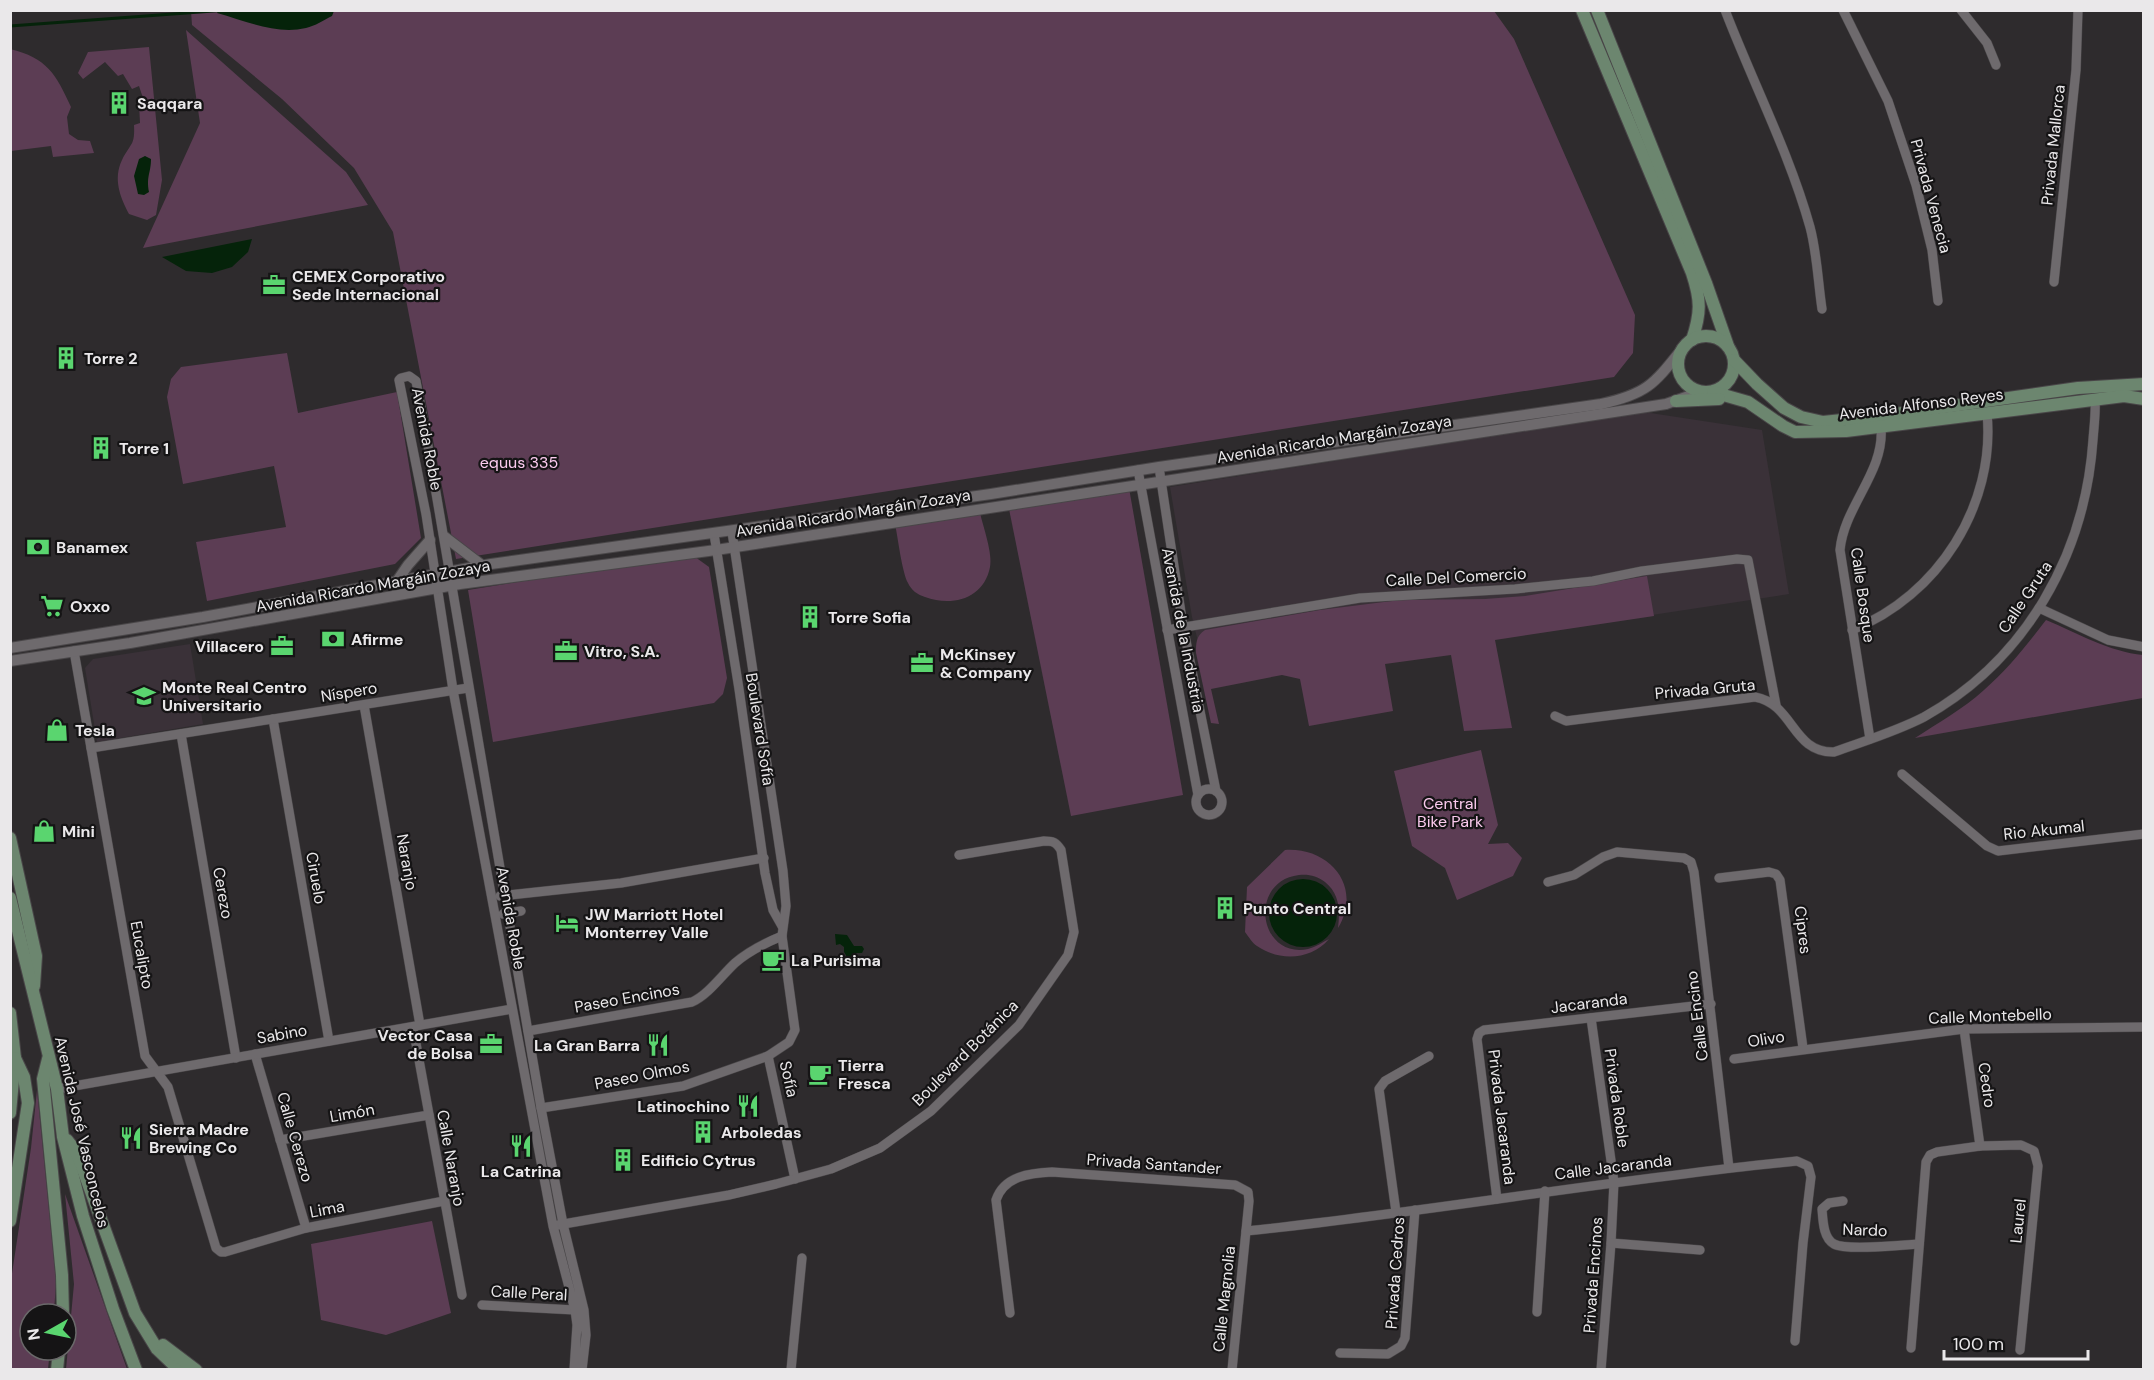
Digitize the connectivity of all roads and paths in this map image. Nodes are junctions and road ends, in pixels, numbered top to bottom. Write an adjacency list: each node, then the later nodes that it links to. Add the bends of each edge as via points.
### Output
1 (1582, 10): 11 (main road, via 1699,291 1700,307)
2 (1597, 10): 12 (main road, via 1707,283)
3 (1725, 10): 10 (street, via 1780,138 1811,230)
4 (1844, 10): 9 (street, Privada Venecia, via 1888,100 1916,185 1932,250)
5 (1960, 10): 7 (street, via 1987,43)
6 (2078, 10): 8 (street, Privada Mallorca, via 2076,70)
7 (1996, 65)
8 (2054, 282)
9 (1938, 302)
10 (1822, 309)
11 (1692, 340): 12 (main road, via 1710,336); 13 (main road)
12 (1728, 346): 14 (main road)
13 (1682, 349): 16 (main road, via 1679,370 1683,380); 25 (street, Avenida Ricardo Margáin Zozaya, via 1656,381 1620,400)
14 (1734, 360): 15 (main road, Avenida Alfonso Reyes, via 1784,408 1823,422 2078,388); 16 (main road, via 1732,376 1720,389)
15 (2144, 384)
16 (1706, 392): 17 (main road, Avenida Alfonso Reyes); 20 (street, Avenida Ricardo Margáin Zozaya)
17 (1733, 396): 20 (main road); 22 (main road, Avenida Alfonso Reyes, via 1796,432)
18 (2095, 399): 19 (main road, Avenida Alfonso Reyes); 21 (main road, Avenida Alfonso Reyes); 41 (street, Calle Gruta, via 2092,461 2084,507 2062,569)
19 (2144, 399)
20 (1676, 401): 27 (street, Avenida Ricardo Margáin Zozaya)
21 (1987, 413): 22 (main road, Avenida Alfonso Reyes); 44 (street, via 1986,461 1977,499 1960,537 1915,593 1873,622)
22 (1881, 427): 44 (street, Calle Bosque, via 1881,448 1872,473 1841,534)
23 (428, 446): 24 (street); 24 (street, Avenida Roble, via 416,381 409,376 399,380); 31 (street, Avenida Roble)
24 (413, 449): 32 (street, Avenida Roble)
25 (1159, 467): 26 (street, Avenida Ricardo Margáin Zozaya); 27 (street, Avenida de la Industria)
26 (1138, 470): 28 (street, Avenida de la Industria); 29 (street, Avenida Ricardo Margáin Zozaya)
27 (1161, 482): 28 (street, Avenida Ricardo Margáin Zozaya); 42 (street, Avenida de la Industria)
28 (1140, 484): 33 (street, Avenida Ricardo Margáin Zozaya); 43 (street, Avenida de la Industria)
29 (732, 532): 30 (street, Avenida Ricardo Margáin Zozaya); 33 (street, Boulevard Sofía)
30 (714, 534): 34 (street, Boulevard Sofía); 35 (street, Avenida Ricardo Margáin Zozaya)
31 (445, 537): 35 (street); 36 (street, Avenida Roble)
32 (430, 540): 37 (street, Avenida Roble); 38 (street)
33 (734, 547): 34 (street, Avenida Ricardo Margáin Zozaya); 73 (street, Boulevard Sofía, via 783,871 786,906)
34 (716, 550): 39 (street, Avenida Ricardo Margáin Zozaya); 64 (street, Boulevard Sofía)
35 (483, 566): 36 (street, Avenida Ricardo Margáin Zozaya)
36 (450, 571): 37 (street, Avenida Ricardo Margáin Zozaya); 39 (street, Avenida Roble)
37 (435, 574): 38 (street, Avenida Ricardo Margáin Zozaya); 40 (street, Avenida Roble)
38 (397, 582): 46 (street, Avenida Ricardo Margáin Zozaya)
39 (452, 586): 40 (street, Avenida Ricardo Margáin Zozaya); 49 (street, Avenida Roble)
40 (437, 588): 47 (street, Avenida Ricardo Margáin Zozaya); 50 (street, Avenida Roble)
41 (2039, 608): 45 (street, via 2108,640); 56 (street, Calle Gruta, via 2002,657 1965,689 1924,716)
42 (1183, 626): 43 (street, Calle Del Comercio); 52 (street, Calle Del Comercio, via 1360,598 1515,590 1748,560); 59 (street, Avenida de la Industria)
43 (1167, 630): 60 (street, Avenida de la Industria)
44 (1852, 630): 56 (street, Calle Bosque)
45 (2144, 647)
46 (10, 648)
47 (74, 651): 48 (street, Avenida Ricardo Margáin Zozaya); 57 (street, Eucalipto)
48 (10, 660)
49 (468, 688): 50 (street, Níspero); 67 (street, Avenida Roble)
50 (453, 690): 51 (street, Níspero); 68 (street, Avenida Roble)
51 (364, 705): 54 (street, Níspero); 79 (street, Naranjo)
52 (1776, 705): 53 (street, Privada Gruta, via 1755,697 1566,721); 56 (street, Privada Gruta, via 1814,749 1834,752)
53 (1555, 716)
54 (273, 719): 55 (street, Níspero); 84 (street, Ciruelo)
55 (181, 734): 57 (street, Níspero); 92 (street, Cerezo)
56 (1870, 738)
57 (91, 748): 94 (street, Eucalipto, via 144,1054)
58 (1902, 774): 61 (street, Rio Akumal, via 1998,851)
59 (1216, 791): 60 (street, via 1206,789); 60 (street, via 1221,805 1211,815 1198,810)
60 (1198, 795)
61 (2144, 834)
62 (10, 838): 74 (main road, via 36,956)
63 (959, 855): 103 (street, Boulevard Botánica, via 1044,841 1058,844 1074,932 1068,955 1019,1025 931,1111 880,1148)
64 (764, 858): 67 (street, via 621,883); 73 (street, Boulevard Sofía, via 773,910)
65 (1719, 878): 85 (street, Cipres, via 1770,872 1780,880)
66 (1548, 882): 75 (street, Calle Encino, via 1574,875 1617,852 1672,856 1691,862)
67 (505, 895): 68 (street); 71 (street, Avenida Roble)
68 (492, 897): 72 (street, Avenida Roble)
69 (10, 898): 74 (main road, Avenida José Vasconcelos)
70 (521, 911): 71 (street)
71 (508, 913): 72 (street); 82 (street, Avenida Roble)
72 (495, 915): 76 (street, Avenida Roble)
73 (782, 931): 82 (street, Paseo Encinos, via 738,960 692,1002); 86 (street, Boulevard Sofía, via 795,1030)
74 (32, 993): 91 (main road, Avenida José Vasconcelos)
75 (1711, 1004): 78 (street, Jacaranda); 102 (street, Calle Encino)
76 (512, 1009): 79 (street, Sabino); 113 (street, Avenida Roble)
77 (10, 1013): 90 (main road)
78 (1591, 1018): 83 (street, Jacaranda, via 1484,1030); 104 (street, Privada Roble)
79 (417, 1026): 84 (street, Sabino); 98 (street, Calle Naranjo)
80 (2144, 1027): 81 (street, Calle Montebello)
81 (1964, 1029): 85 (street, Calle Montebello); 101 (street, Cedro)
82 (528, 1030): 96 (street, Avenida Roble)
83 (1477, 1039): 106 (street, Privada Jacaranda)
84 (329, 1041): 87 (street, Sabino)
85 (1803, 1048): 93 (street, Olivo)
86 (779, 1050): 88 (street, Paseo Olmos)
87 (255, 1054): 92 (street, Sabino); 100 (street, Calle Cerezo)
88 (768, 1056): 96 (street, Paseo Olmos, via 683,1086); 103 (street, Sofía)
89 (1430, 1056): 110 (street, via 1385,1081 1379,1089)
90 (15, 1058): 97 (main road); 111 (main road, via 24,1077 28,1103)
91 (48, 1058): 95 (main road, Avenida José Vasconcelos); 122 (main road, via 43,1078)
92 (236, 1058): 94 (street, Sabino)
93 (1734, 1059)
94 (158, 1072): 95 (street, Sabino); 119 (street, Eucalipto, via 168,1087)
95 (57, 1089): 99 (main road, Avenida José Vasconcelos)
96 (541, 1108): 112 (street, Avenida Roble)
97 (10, 1113)
98 (429, 1115): 100 (street, Limón); 107 (street, Calle Naranjo)
99 (63, 1137): 127 (main road, via 77,1153 132,1305); 132 (main road, Avenida José Vasconcelos, via 82,1216)
100 (280, 1140): 114 (street, Calle Cerezo)
101 (1980, 1146): 117 (street, via 1930,1155 1926,1162); 130 (street, Laurel, via 2021,1145 2037,1155)
102 (1729, 1168): 104 (street, Calle Jacaranda); 128 (street, Calle Jacaranda, via 1797,1161 1810,1170)
103 (795, 1179): 112 (street, Boulevard Botánica)
104 (1614, 1182): 105 (street, Calle Jacaranda); 116 (street, Privada Encinos)
105 (1545, 1191): 106 (street, Calle Jacaranda); 125 (street)
106 (1497, 1199): 109 (street, Calle Jacaranda)
107 (444, 1201): 114 (street, Lima); 121 (street, Calle Naranjo)
108 (1843, 1201): 117 (street, Nardo, via 1829,1203 1822,1209 1827,1236 1834,1244)
109 (1415, 1210): 110 (street, Calle Jacaranda); 131 (street, Privada Cedros, via 1405,1338 1401,1346 1388,1354)
110 (1396, 1212): 115 (street, Calle Jacaranda)
111 (10, 1221)
112 (563, 1224): 113 (street, Boulevard Botánica); 136 (street, Avenida Roble, via 585,1319)
113 (553, 1226): 124 (street, Avenida Roble)
114 (306, 1228): 119 (street, Lima)
115 (1246, 1231): 126 (street, Privada Santander, via 1249,1196 1245,1189 1235,1185 1052,1172 1019,1176 998,1192 996,1200); 138 (street, Calle Magnolia)
116 (1611, 1243): 118 (street); 139 (street, Privada Encinos)
117 (1919, 1244): 129 (street)
118 (1700, 1250)
119 (218, 1251)
120 (802, 1258): 137 (street)
121 (462, 1295)
122 (63, 1302)
123 (482, 1305): 124 (street, Calle Peral)
124 (575, 1310): 135 (street, Avenida Roble)
125 (1537, 1312)
126 (1010, 1313)
127 (148, 1334): 133 (main road); 134 (main road)
128 (1795, 1341)
129 (1911, 1348)
130 (2020, 1350)
131 (1340, 1353)
132 (136, 1370)
133 (179, 1370)
134 (196, 1370)
135 (574, 1370)
136 (582, 1370)
137 (791, 1370)
138 (1232, 1370)
139 (1601, 1370)

